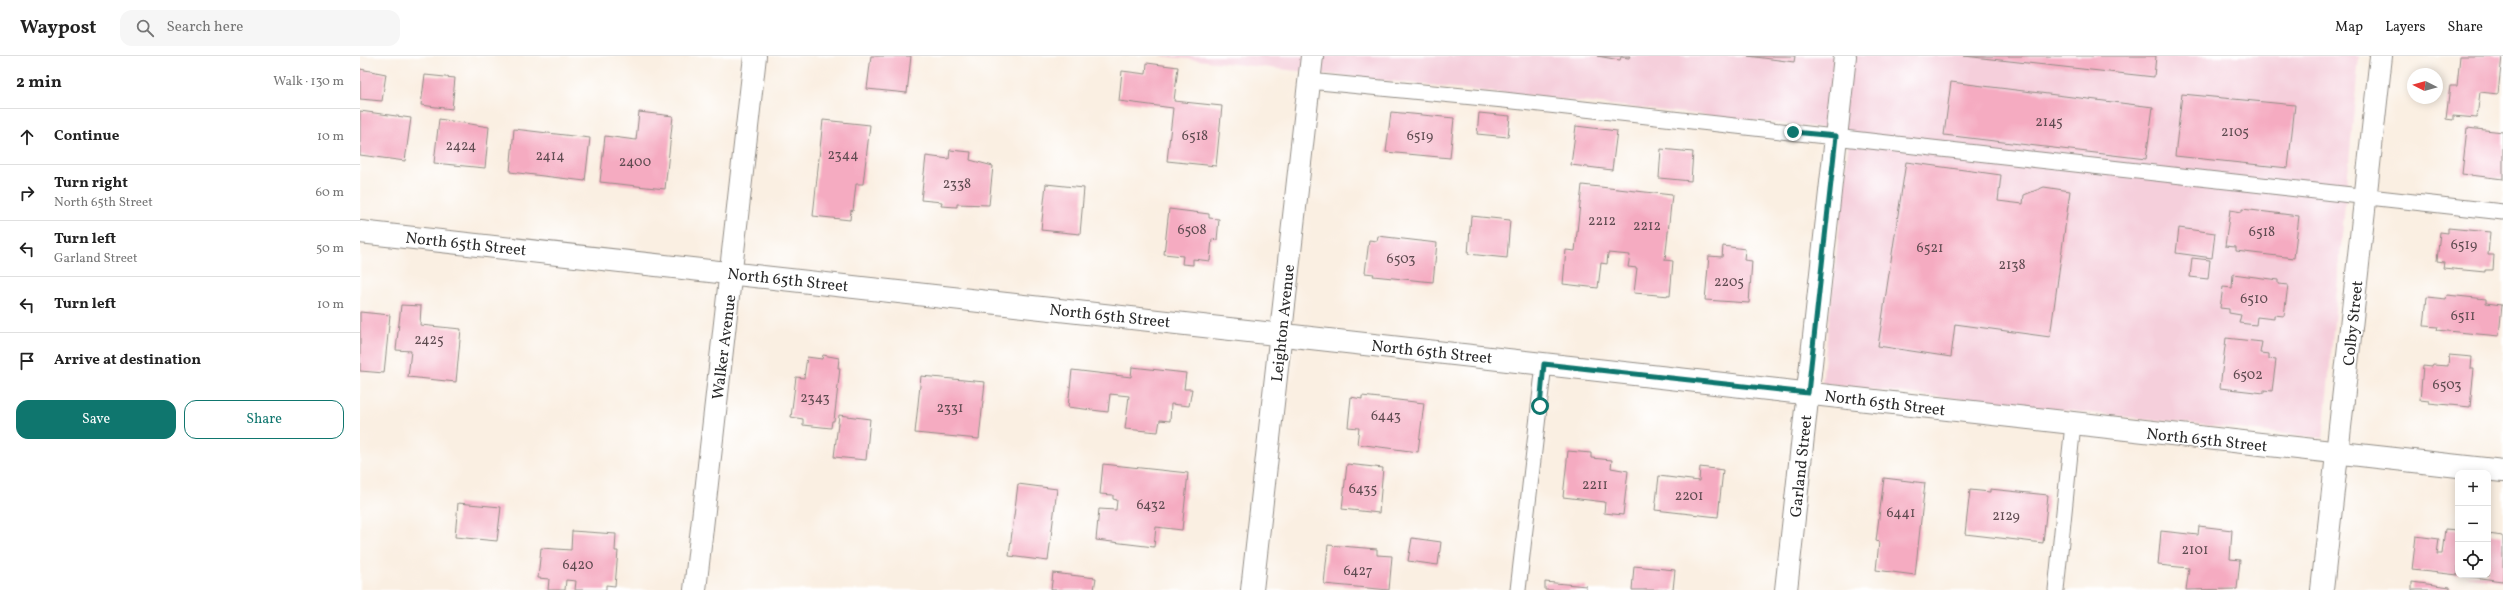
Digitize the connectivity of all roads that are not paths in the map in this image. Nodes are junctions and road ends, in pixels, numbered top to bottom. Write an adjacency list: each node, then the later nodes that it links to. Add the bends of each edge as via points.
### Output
1 (755, 56): 10 (street, Walker Avenue)
2 (1312, 56): 5 (street, Leighton Avenue)
3 (1845, 56): 6 (street, Garland Street)
4 (2381, 56): 7 (street, Colby Street)
5 (1309, 81): 6 (lane); 11 (street, Leighton Avenue)
6 (1836, 136): 7 (lane); 13 (street, Garland Street)
7 (2365, 196): 8 (lane); 15 (street, Colby Street)
8 (2503, 212)
9 (360, 232): 10 (street, North 65th Street)
10 (732, 273): 11 (street, North 65th Street); 17 (street, Walker Avenue)
11 (1281, 334): 12 (street, North 65th Street); 18 (street, Leighton Avenue)
12 (1544, 364): 13 (street, North 65th Street); 19 (lane)
13 (1808, 393): 14 (street, North 65th Street); 20 (street, Garland Street)
14 (2073, 424): 15 (street, North 65th Street); 21 (lane)
15 (2337, 453): 16 (street, North 65th Street); 22 (street, Colby Street)
16 (2503, 471)
17 (696, 590)
18 (1252, 590)
19 (1518, 590)
20 (1786, 590)
21 (2056, 590)
22 (2322, 590)

